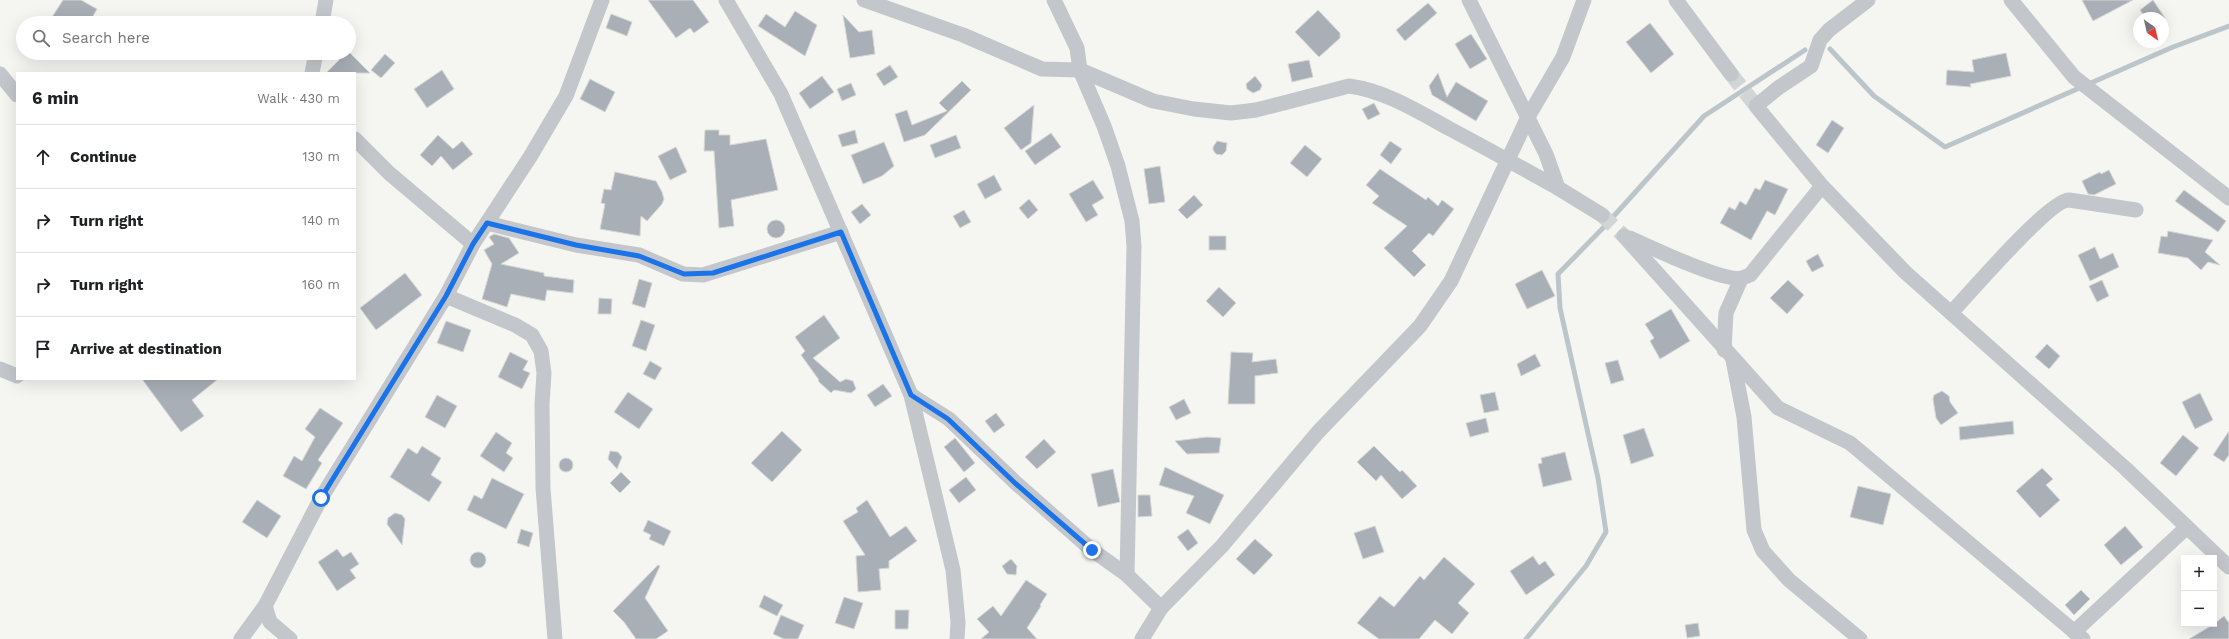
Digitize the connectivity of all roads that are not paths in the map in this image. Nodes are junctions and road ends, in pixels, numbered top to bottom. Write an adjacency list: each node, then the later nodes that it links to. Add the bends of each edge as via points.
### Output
1 (326, 0): 11 (street)
2 (602, 0): 26 (street, via 566,96)
3 (726, 0): 27 (street, via 781,94)
4 (864, 0): 13 (street, via 963,35 1042,69)
5 (1054, 0): 13 (street, via 1077,48)
6 (1469, 0): 18 (street)
7 (1584, 0): 18 (street, via 1563,56)
8 (1676, 0): 16 (street)
9 (1868, 0): 21 (street, via 1820,40 1811,66 1756,106)
10 (2011, 0): 23 (street, via 2074,77)
11 (323, 16)
12 (315, 60): 14 (street)
13 (1080, 70): 20 (street, via 1153,101 1231,113 1256,110 1350,86 1364,88 1399,102); 38 (street, via 1118,166 1132,221 1134,246)
14 (312, 72)
15 (0, 74): 17 (street)
16 (1731, 74)
17 (16, 94)
18 (1528, 117): 20 (street); 22 (street, via 1546,154)
19 (356, 140): 28 (street, via 390,173)
20 (1507, 160): 22 (street); 40 (street, via 1452,281 1420,326 1318,432 1222,546)
21 (1822, 186): 29 (street, via 1750,275); 31 (street, via 1905,272)
22 (1558, 188): 25 (street)
23 (2229, 198)
24 (2136, 210): 31 (street, via 2069,200 2060,202 2039,220)
25 (1602, 215)
26 (487, 223): 27 (street, via 576,245 639,256 684,274 713,273); 28 (street)
27 (841, 232): 35 (street)
28 (473, 244): 30 (street)
29 (1741, 279): 32 (street, via 1726,313); 32 (street, via 1682,261 1624,236)
30 (446, 296): 39 (street, via 321,498); 45 (street, via 515,325 532,335 542,351 543,488)
31 (1951, 313): 36 (street, via 2125,468)
32 (1728, 355): 41 (street, via 1778,408 1850,443); 47 (street, via 1744,417 1754,530 1763,551 1789,580)
33 (0, 369): 34 (street)
34 (16, 376)
35 (911, 395): 38 (street, via 948,419 1022,489 1092,550); 46 (street, via 953,570 958,614)
36 (2187, 527): 37 (street); 41 (street)
37 (2229, 567)
38 (1127, 575): 40 (street)
39 (265, 606): 43 (street); 44 (street, via 270,622)
40 (1161, 608): 42 (street)
41 (2079, 635)
42 (1146, 637)
43 (241, 639)
44 (290, 639)
45 (555, 639)
46 (957, 639)
47 (1860, 639)

